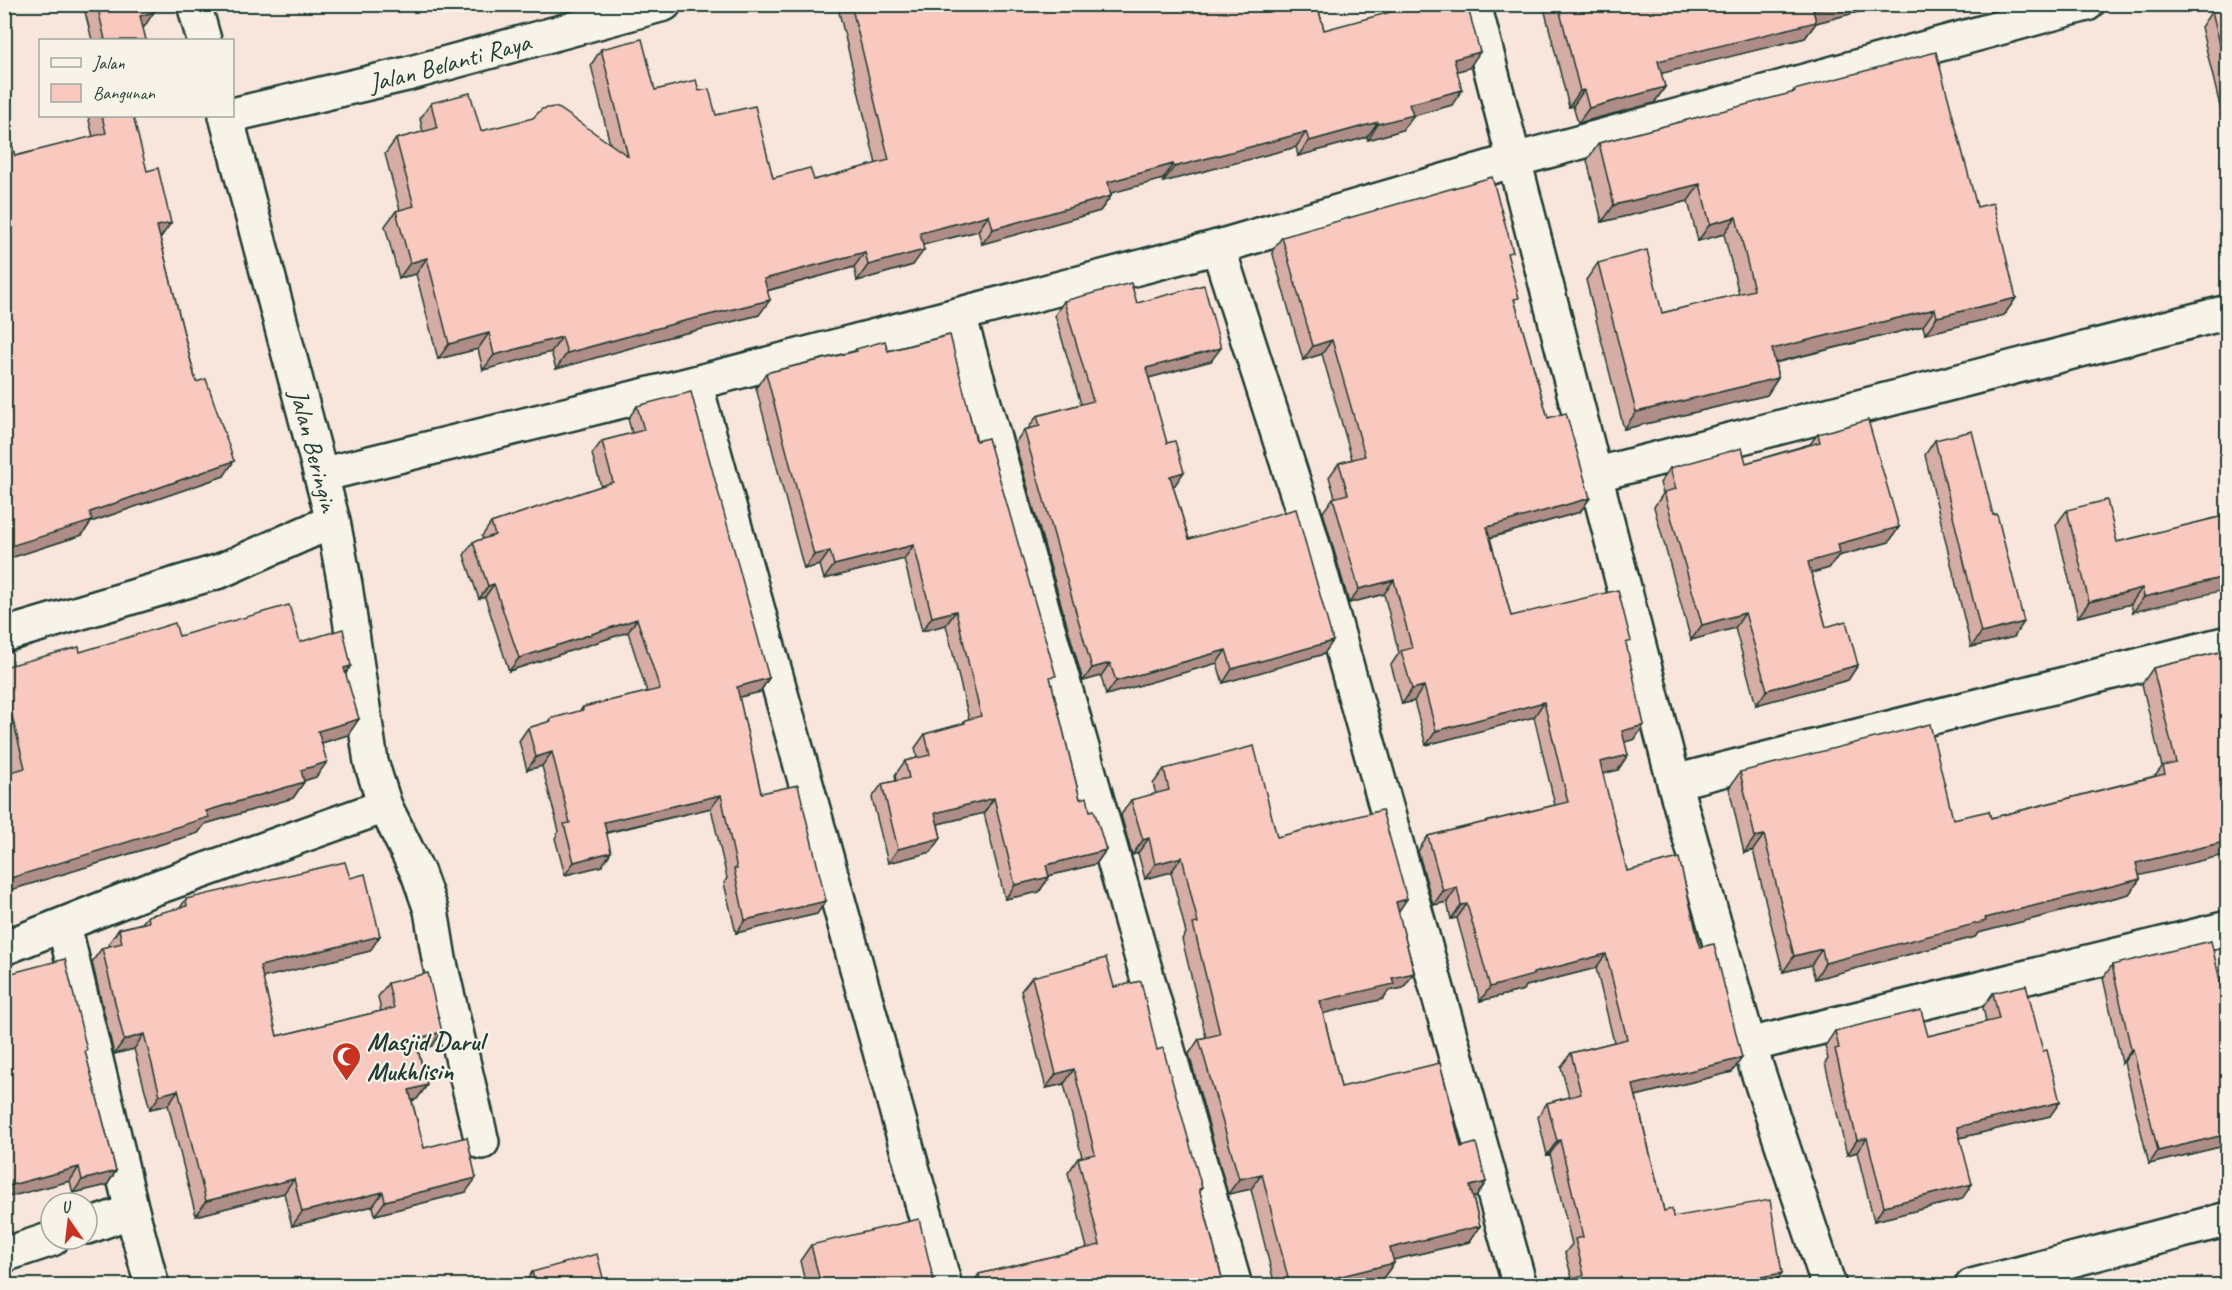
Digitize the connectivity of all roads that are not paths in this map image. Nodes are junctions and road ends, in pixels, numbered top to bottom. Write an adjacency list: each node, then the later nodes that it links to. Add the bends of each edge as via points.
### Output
1 (194, 4): 5 (street)
2 (664, 4): 6 (street, Jalan Belanti Raya, via 407,74)
3 (1474, 4): 8 (street)
4 (2087, 4): 8 (street)
5 (204, 39)
6 (234, 115)
7 (228, 117): 13 (street, Jalan Beringin)
8 (1515, 160): 9 (street); 14 (street)
9 (1218, 247): 11 (street); 33 (street, via 1307,524)
10 (2228, 312): 14 (street)
11 (959, 315): 12 (street); 32 (street)
12 (695, 383): 13 (street); 31 (street)
13 (321, 475): 15 (street, Jalan Beringin)
14 (1594, 475): 18 (street)
15 (333, 521): 16 (street, Jalan Beringin, via 220,571); 19 (street, via 371,762)
16 (4, 635)
17 (2228, 643): 18 (street)
18 (1674, 782): 23 (street)
19 (385, 806): 20 (street, via 155,888); 24 (street, via 418,873 431,910)
20 (64, 925): 22 (street); 25 (street)
21 (2228, 928): 23 (street)
22 (4, 948)
23 (1749, 1045): 34 (street)
24 (482, 1142)
25 (132, 1211): 27 (street); 30 (street)
26 (2228, 1219): 35 (street)
27 (99, 1223)
28 (39, 1244): 29 (street)
29 (4, 1256)
30 (152, 1286)
31 (945, 1286)
32 (1235, 1286)
33 (1520, 1286)
34 (1829, 1286)
35 (1972, 1286)

